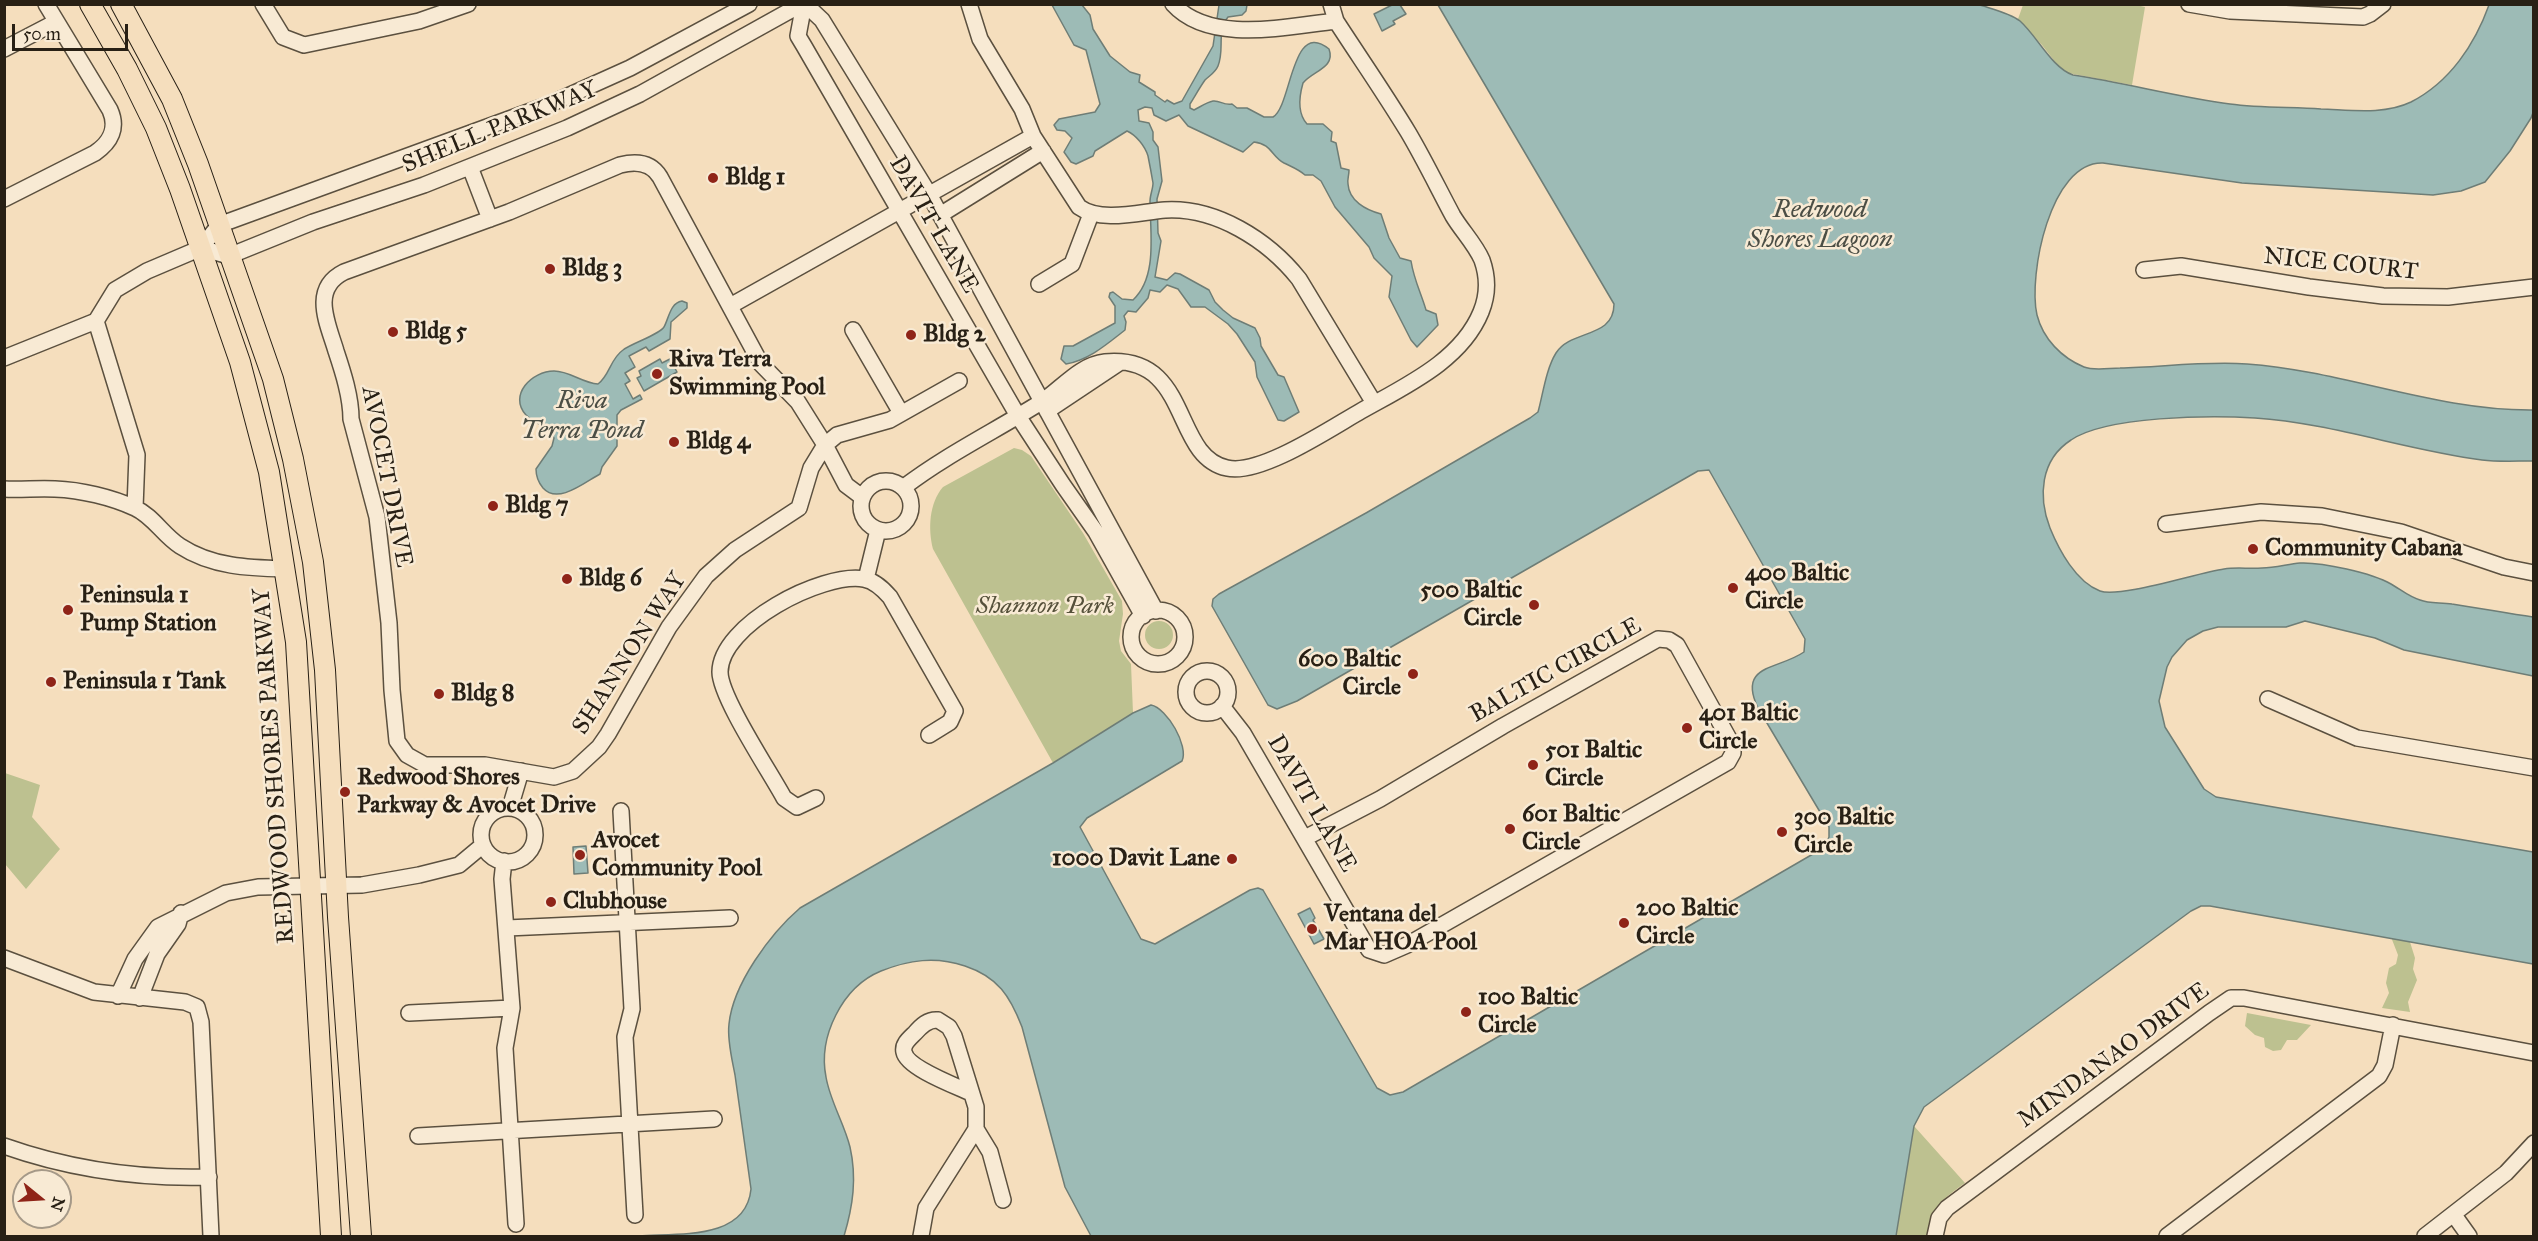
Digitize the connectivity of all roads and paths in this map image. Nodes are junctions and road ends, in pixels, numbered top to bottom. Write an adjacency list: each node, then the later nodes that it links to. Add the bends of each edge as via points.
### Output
1 (46, 4): 15 (street)
2 (90, 4): 27 (main road, REDWOOD SHORES PARKWAY, via 156,128)
3 (121, 4): 26 (main road, via 172,99)
4 (263, 4): 5 (street, via 283,37 304,45 419,21)
5 (468, 4)
6 (748, 4): 26 (street, SHELL PARKWAY, via 630,68 550,104)
7 (804, 4): 19 (street, SHELL PARKWAY, via 640,94); 20 (street, DAVIT LANE, via 822,20); 22 (street, DAVIT LANE, via 798,36)
8 (969, 4): 17 (street, via 980,39 1022,109)
9 (1173, 4): 14 (street, via 1193,20 1232,30)
10 (1330, 4): 14 (street)
11 (2189, 4): 13 (street)
12 (2383, 4): 13 (street, via 2363,17)
13 (2231, 8)
14 (1336, 21): 37 (street, via 1408,132 1478,252 1487,282 1482,310 1462,344)
15 (56, 22): 16 (street); 21 (street, via 110,110 114,122 111,136 106,146 95,153)
16 (4, 49)
17 (1033, 136): 18 (street); 20 (street)
18 (1043, 151): 23 (street, via 1073,199); 24 (street)
19 (470, 167): 25 (street); 28 (street, SHELL PARKWAY)
20 (929, 194): 22 (street); 24 (street, DAVIT LANE)
21 (4, 199)
22 (899, 211): 32 (street); 40 (street, DAVIT LANE)
23 (1091, 214): 30 (street, via 1072,264); 37 (street, via 1167,210 1193,213 1220,220 1262,242 1286,261 1299,279)
24 (940, 215): 38 (street, DAVIT LANE)
25 (490, 219): 32 (street, via 620,165 644,164 660,177); 58 (street, AVOCET DRIVE, via 339,274 328,286 323,306 377,517 397,741 407,755 424,765 486,765)
26 (219, 225): 27 (street); 28 (main road)
27 (201, 248): 28 (street); 33 (street, via 147,271 115,290); 48 (main road, REDWOOD SHORES PARKWAY, via 255,417 269,472)
28 (229, 256): 65 (main road, via 273,380 313,562 326,670)
29 (2144, 270): 31 (street, NICE COURT, via 2181,266 2384,296 2448,297)
30 (1039, 284)
31 (2534, 287)
32 (730, 306): 41 (street, via 761,364 798,402)
33 (96, 321): 35 (street); 45 (street, via 137,455)
34 (853, 330): 39 (street)
35 (4, 358)
36 (959, 381): 39 (street)
37 (1374, 404): 38 (street, via 1252,468 1226,468 1211,461 1199,448 1161,379 1139,366 1103,362 1060,386)
38 (1045, 406): 40 (street); 51 (street, DAVIT LANE)
39 (901, 413): 41 (street, via 890,420 837,435)
40 (1018, 416): 42 (street, via 932,465); 51 (street, DAVIT LANE)
41 (825, 445): 44 (street, via 846,485); 58 (street, SHANNON WAY, via 811,468 799,508 724,558 696,587 599,747 563,775)
42 (904, 487): 44 (street, via 889,480 880,481); 47 (street, via 911,502 908,519 895,530)
43 (4, 489): 45 (street, via 69,490)
44 (862, 497): 47 (street, via 861,512 868,524)
45 (135, 508): 48 (street, via 180,546 205,557 232,567)
46 (2166, 524): 49 (street, via 2269,512 2322,516 2401,532 2504,567)
47 (878, 530): 50 (street)
48 (285, 569): 66 (main road, REDWOOD SHORES PARKWAY, via 296,642)
49 (2534, 573)
50 (866, 579): 56 (street, via 890,597 955,711 950,722); 59 (street, via 834,580 773,608 733,639 720,664 723,690 784,798 797,807)
51 (1149, 613): 52 (street, via 1172,614 1183,627 1185,634); 52 (street, via 1133,630 1138,655 1154,664)
52 (1176, 656): 53 (street)
53 (1195, 675): 55 (street, via 1214,672 1225,681 1228,694); 55 (street, via 1186,693 1191,706 1203,713)
54 (2268, 699): 57 (street, via 2357,738)
55 (1222, 706): 62 (street, DAVIT LANE, via 1244,733)
56 (929, 735)
57 (2534, 768)
58 (521, 771): 60 (street)
59 (816, 798)
60 (510, 808): 63 (street, via 501,808 486,819 482,827); 64 (street, via 531,820 534,837 528,853)
61 (621, 811): 69 (street)
62 (1305, 838): 71 (street, DAVIT LANE, via 1369,950); 71 (street, BALTIC CIRCLE, via 1658,639 1677,645 1731,742 1733,753 1728,762 1407,945 1387,955)
63 (483, 845): 64 (street, via 495,859); 65 (street, via 459,865 362,885)
64 (504, 861): 70 (street)
65 (336, 886): 66 (street); 94 (main road)
66 (310, 887): 67 (street, via 258,887 226,893); 93 (main road, REDWOOD SHORES PARKWAY)
67 (182, 913): 73 (street, via 158,927 146,941); 74 (street, via 157,954)
68 (730, 918): 69 (street)
69 (627, 923): 70 (street); 81 (street, via 632,1009 625,1036)
70 (507, 928): 75 (street)
71 (1378, 954)
72 (4, 958): 73 (street, via 94,992)
73 (118, 996): 74 (street)
74 (140, 998): 87 (street, via 185,1002 200,1012)
75 (512, 1008): 76 (street); 83 (street, via 505,1048)
76 (409, 1013)
77 (2393, 1025): 78 (street, MINDANAO DRIVE); 96 (street, MINDANAO DRIVE, via 2244,998 2228,1000 1947,1208 1939,1218); 97 (street, via 2379,1076)
78 (2534, 1053)
79 (971, 1093): 79 (street, via 914,1065 905,1056 904,1046 920,1027 933,1020 949,1027); 82 (street, via 976,1107)
80 (714, 1119): 81 (street)
81 (629, 1124): 83 (street); 89 (street)
82 (976, 1129): 88 (street, via 990,1152); 95 (street, via 926,1208)
83 (510, 1131): 84 (street); 91 (street)
84 (418, 1136)
85 (2534, 1143): 90 (street, via 2506,1173)
86 (4, 1146): 87 (street, via 83,1169 146,1177)
87 (209, 1177): 92 (street)
88 (1003, 1200)
89 (635, 1215)
90 (2454, 1215): 98 (street); 99 (street)
91 (516, 1224)
92 (211, 1236)
93 (331, 1236)
94 (361, 1236)
95 (921, 1236)
96 (1935, 1236)
97 (2167, 1236)
98 (2425, 1236)
99 (2469, 1236)

